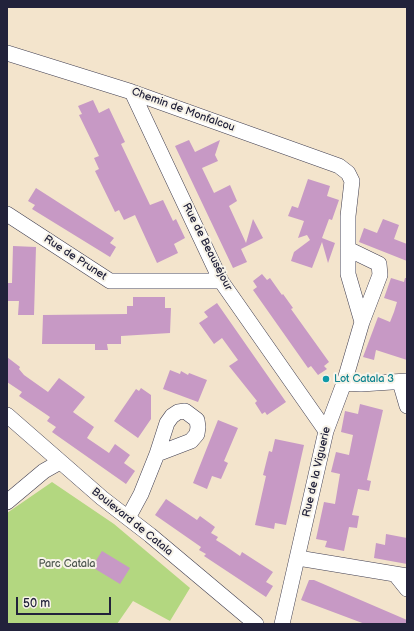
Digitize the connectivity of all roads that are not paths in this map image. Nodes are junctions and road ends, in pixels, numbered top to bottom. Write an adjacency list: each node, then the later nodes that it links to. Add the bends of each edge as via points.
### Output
1 (7, 53): 2 (street, Chemin de Monfalcou)
2 (132, 92): 4 (street, Chemin de Monfalcou, via 339,166 348,173 352,181); 5 (street, Rue de Beauséjour)
3 (7, 214): 5 (street, Rue de Prunet, via 110,281)
4 (348, 249): 6 (street, via 348,274); 6 (street, Rue de la Viguerie, via 379,264 380,275)
5 (221, 281): 11 (street, Rue de Beauséjour)
6 (362, 322): 7 (street, Rue de la Viguerie)
7 (344, 382): 8 (street); 11 (street, Rue de la Viguerie)
8 (403, 382): 9 (street)
9 (407, 406)
10 (7, 415): 13 (street, Boulevard de Catala)
11 (326, 431): 16 (street, Rue de la Viguerie)
12 (157, 454): 15 (street)
13 (60, 462): 14 (street); 15 (street, Boulevard de Catala)
14 (8, 496)
15 (128, 518): 19 (street, Boulevard de Catala)
16 (298, 558): 17 (street); 20 (street, Rue de la Viguerie)
17 (401, 575): 18 (street)
18 (407, 589)
19 (256, 624)
20 (282, 624)

